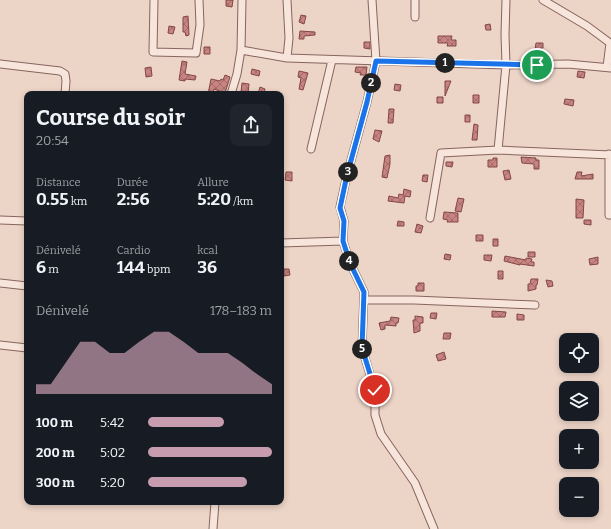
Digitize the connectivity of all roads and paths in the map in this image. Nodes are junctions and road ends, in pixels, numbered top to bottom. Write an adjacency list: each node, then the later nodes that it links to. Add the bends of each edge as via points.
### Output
1 (154, 0): 2 (street, via 154,52 196,53 200,25)
2 (199, 0)
3 (242, 0): 11 (street)
4 (287, 0): 12 (street, via 289,38)
5 (372, 0): 14 (street)
6 (415, 0): 9 (street)
7 (506, 0): 16 (street)
8 (543, 0): 10 (street)
9 (415, 17)
10 (611, 42): 17 (street)
11 (241, 50): 12 (street); 19 (street)
12 (286, 58): 13 (street)
13 (332, 60): 14 (street); 20 (street)
14 (376, 61): 16 (street); 27 (street, via 340,208 344,221)
15 (0, 64): 18 (street, via 60,71 65,74)
16 (506, 65): 17 (street, via 568,64); 21 (street)
17 (609, 68)
18 (65, 91)
19 (232, 91)
20 (311, 149)
21 (498, 150): 22 (street); 24 (street, via 441,153)
22 (610, 154): 23 (street)
23 (611, 216)
24 (430, 218)
25 (0, 220): 26 (street)
26 (24, 221)
27 (343, 241): 28 (street); 31 (street, via 364,292)
28 (284, 243)
29 (0, 283): 30 (street)
30 (24, 286)
31 (364, 300): 32 (street); 37 (street, via 362,348 375,390 375,415 381,434 415,483)
32 (535, 305)
33 (0, 345): 34 (street)
34 (24, 348)
35 (215, 505): 36 (street)
36 (213, 529)
37 (434, 529)

